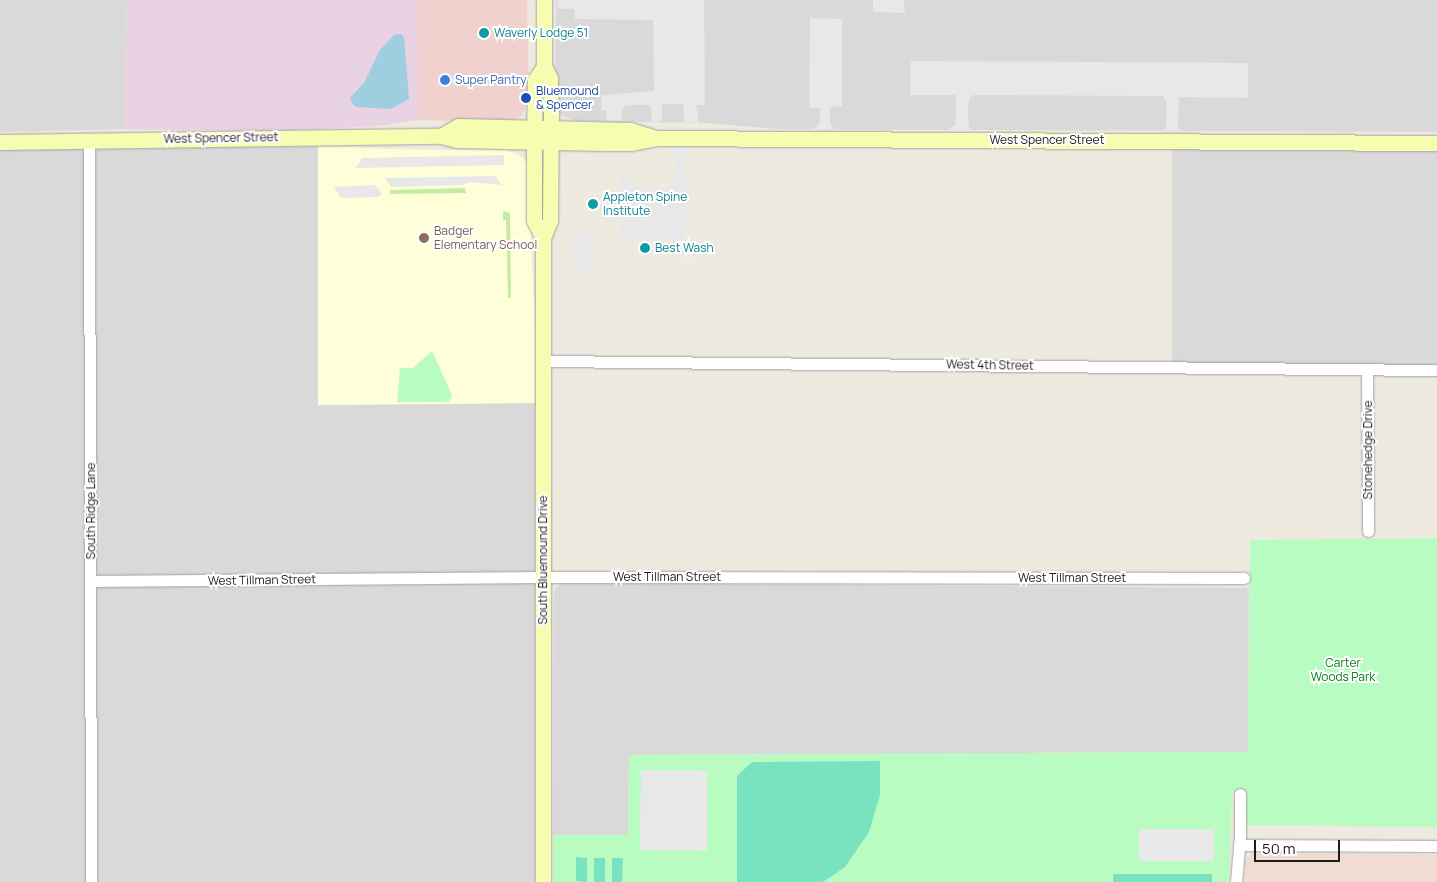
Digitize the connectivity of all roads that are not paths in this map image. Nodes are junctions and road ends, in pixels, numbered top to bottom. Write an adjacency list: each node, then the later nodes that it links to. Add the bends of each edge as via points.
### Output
1 (544, 0): 2 (street, South Bluemound Drive)
2 (544, 66): 3 (street, South Bluemound Drive, via 535,80); 4 (street, South Bluemound Drive, via 550,78)
3 (534, 134): 4 (street, West Spencer Street); 5 (street, West Spencer Street, via 458,126 441,136); 8 (street, South Bluemound Drive, via 534,220)
4 (550, 134): 7 (street, West Spencer Street, via 630,130 657,138); 8 (street, South Bluemound Drive, via 550,221)
5 (89, 141): 6 (street, West Spencer Street); 15 (street, South Ridge Lane)
6 (0, 142)
7 (1437, 143)
8 (543, 238): 9 (street, South Bluemound Drive)
9 (543, 361): 10 (street, West 4th Street); 13 (street, South Bluemound Drive)
10 (1367, 370): 11 (street, West 4th Street); 12 (street, Stonehedge Drive)
11 (1437, 370)
12 (1368, 531)
13 (543, 577): 14 (street, West Tillman Street); 15 (street, West Tillman Street); 20 (street, South Bluemound Drive)
14 (1244, 578)
15 (91, 581): 19 (street, South Ridge Lane)
16 (1240, 794): 17 (street)
17 (1239, 845): 18 (street); 21 (street)
18 (1437, 846)
19 (91, 882)
20 (543, 882)
21 (1236, 882)

